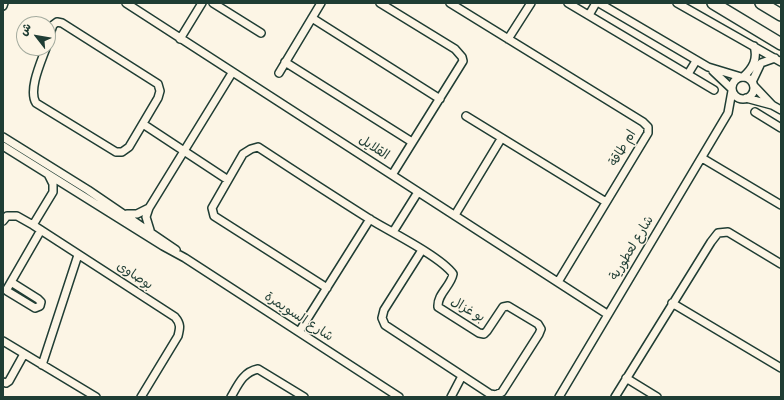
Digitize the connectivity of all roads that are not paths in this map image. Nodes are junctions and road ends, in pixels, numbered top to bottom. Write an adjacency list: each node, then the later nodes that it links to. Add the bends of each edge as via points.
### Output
1 (4, 3): 14 (street)
2 (126, 3): 20 (street, القلايل)
3 (202, 3): 20 (street)
4 (213, 3): 19 (street)
5 (321, 3): 17 (street)
6 (380, 3): 36 (street, via 455,49 462,57 462,65)
7 (450, 3): 21 (street, ام طاقة)
8 (531, 3): 21 (street)
9 (568, 3): 15 (street)
10 (598, 3): 15 (street); 26 (street)
11 (677, 3): 23 (street)
12 (713, 3): 22 (highway)
13 (761, 3): 16 (highway)
14 (3, 6)
15 (589, 15): 31 (street)
16 (781, 15)
17 (312, 18): 27 (street); 36 (street)
18 (56, 23): 43 (street, via 62,24 158,84 158,98)
19 (261, 33)
20 (180, 39): 29 (street, القلايل)
21 (508, 39): 57 (street, ام طاقة, via 648,127 648,133)
22 (781, 44)
23 (754, 46): 25 (street); 32 (street, via 757,56 753,66)
24 (43, 56): 43 (street, via 33,89 36,103 116,152 122,152 129,147)
25 (778, 60): 33 (street, via 762,63)
26 (696, 61): 28 (street); 31 (street)
27 (285, 62): 30 (street); 47 (street)
28 (708, 67): 32 (street); 35 (street)
29 (232, 73): 49 (street); 51 (street, القلايل)
30 (279, 73)
31 (688, 74): 34 (street)
32 (742, 77): 33 (street); 35 (street, via 733,82)
33 (753, 84): 37 (street, via 752,93); 38 (street)
34 (714, 90)
35 (732, 90): 37 (street, via 737,98); 41 (street, شارع لعطورية)
36 (440, 99): 47 (street)
37 (746, 99): 38 (street); 41 (street, شارع لعطورية)
38 (772, 105): 39 (street)
39 (781, 110)
40 (755, 112): 44 (street)
41 (728, 113): 50 (street, شارع لعطورية)
42 (466, 116): 46 (street)
43 (143, 124): 49 (street)
44 (781, 128)
45 (3, 137): 60 (street, شارع السويمرة)
46 (501, 139): 57 (street); 61 (street)
47 (412, 142): 51 (street)
48 (3, 146): 52 (street, شارع السويمرة)
49 (185, 151): 53 (street); 59 (street)
50 (702, 158): 58 (street); 76 (street, شارع لعطورية)
51 (392, 175): 56 (street, القلايل)
52 (50, 176): 54 (street, شارع السويمرة); 55 (street)
53 (228, 180): 62 (street, بو غزال, via 243,154 250,149 258,148); 74 (street, بو غزال, via 212,208 214,216)
54 (69, 189): 55 (street); 70 (street, شارع السويمرة)
55 (53, 192): 64 (street)
56 (418, 192): 61 (street, القلايل); 67 (street)
57 (606, 202): 73 (street, ام طاقة)
58 (781, 205)
59 (149, 208): 60 (street, via 137,214); 66 (street, via 146,222)
60 (124, 214): 66 (street, شارع السويمرة)
61 (455, 215): 73 (street, القلايل)
62 (370, 219): 67 (street, بو غزال); 74 (street)
63 (3, 221): 64 (street, بوصاوى, via 7,216 17,216)
64 (33, 225): 65 (street, بوصاوى)
65 (41, 230): 69 (street, بوصاوى); 72 (street)
66 (150, 231): 70 (street, شارع السويمرة)
67 (393, 232): 68 (street, بو غزال)
68 (422, 250): 82 (street, بو غزال, via 384,310 382,318 385,325); 82 (street, بو غزال, via 448,267 452,274 438,301 439,308 479,333 484,334 503,307 508,306 538,324 541,329 502,392 490,394)
69 (78, 255): 80 (street); 87 (street, بوصاوى, via 179,322 178,336)
70 (185, 258): 77 (street, شارع السويمرة)
71 (781, 264): 75 (street, via 728,232 718,234)
72 (11, 282): 72 (street, via 7,291 35,308 40,306 38,299)
73 (558, 282): 76 (street, القلايل)
74 (327, 288): 77 (street)
75 (672, 303): 81 (street); 83 (street)
76 (607, 314): 92 (street, شارع لعطورية)
77 (299, 332): 85 (street, شارع السويمرة)
78 (3, 341): 79 (street)
79 (24, 354): 80 (street); 84 (street, via 9,381)
80 (42, 365): 86 (street)
81 (781, 368)
82 (462, 376): 91 (street)
83 (626, 378): 93 (street); 94 (street)
84 (3, 382)
85 (387, 394): 90 (street, شارع السويمرة)
86 (96, 397)
87 (141, 397)
88 (231, 397): 89 (street, via 242,378 258,369)
89 (304, 397)
90 (399, 397)
91 (451, 397)
92 (559, 397)
93 (615, 397)
94 (657, 397)

